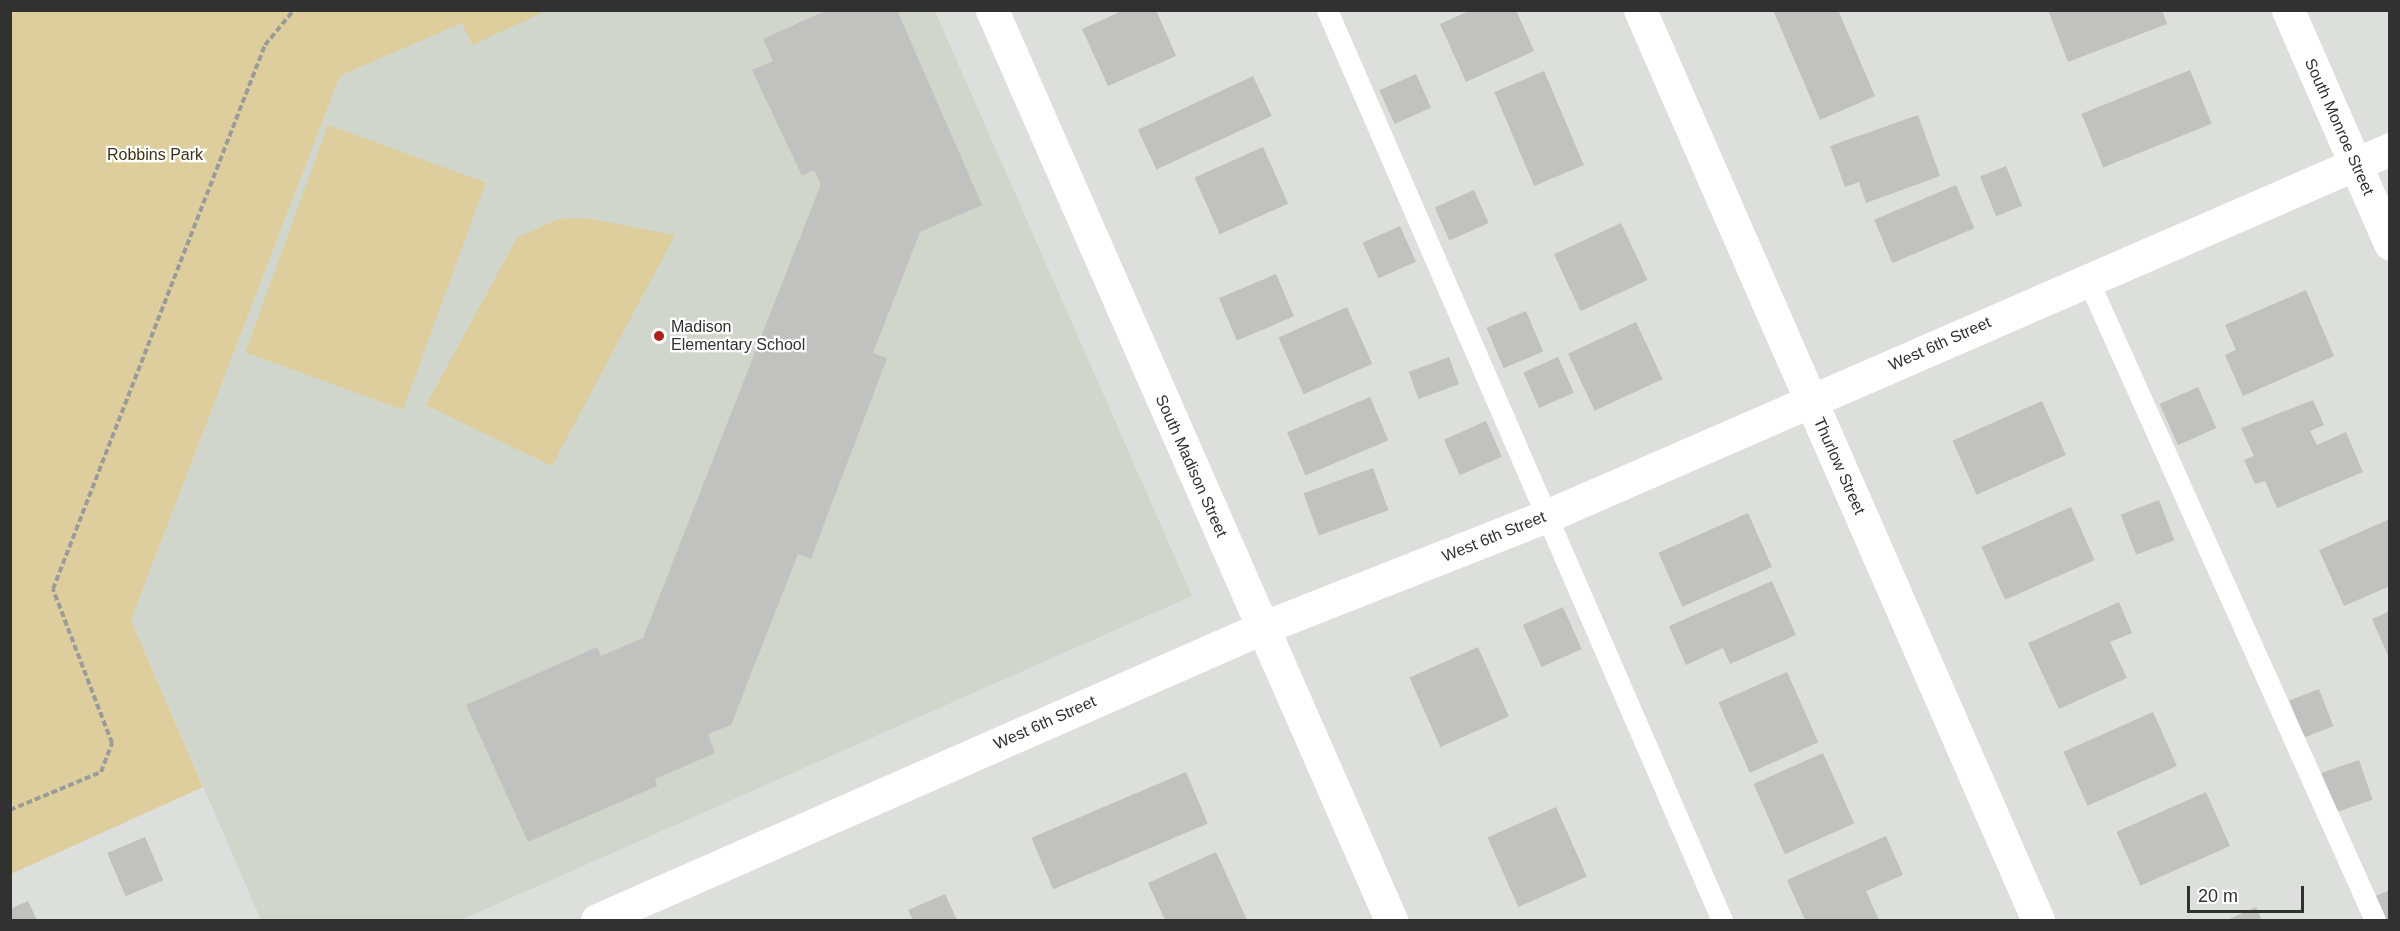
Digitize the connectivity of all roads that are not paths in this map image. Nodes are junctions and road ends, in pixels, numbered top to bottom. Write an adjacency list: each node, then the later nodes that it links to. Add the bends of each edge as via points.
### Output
1 (992, 10): 11 (street, South Madison Street)
2 (1326, 10): 10 (lane)
3 (1640, 10): 9 (street, Thurlow Street)
4 (2288, 10): 6 (street, South Monroe Street)
5 (2390, 148): 6 (street, West 6th Street)
6 (2354, 164): 7 (street, South Monroe Street); 8 (street, West 6th Street)
7 (2390, 244)
8 (2088, 280): 9 (street, West 6th Street); 16 (lane)
9 (1811, 401): 10 (street, West 6th Street); 15 (street, Thurlow Street)
10 (1546, 516): 11 (street, West 6th Street); 14 (lane)
11 (1262, 628): 12 (street, West 6th Street); 13 (street, South Madison Street)
12 (597, 921)
13 (1391, 921)
14 (1722, 921)
15 (2038, 921)
16 (2375, 921)

